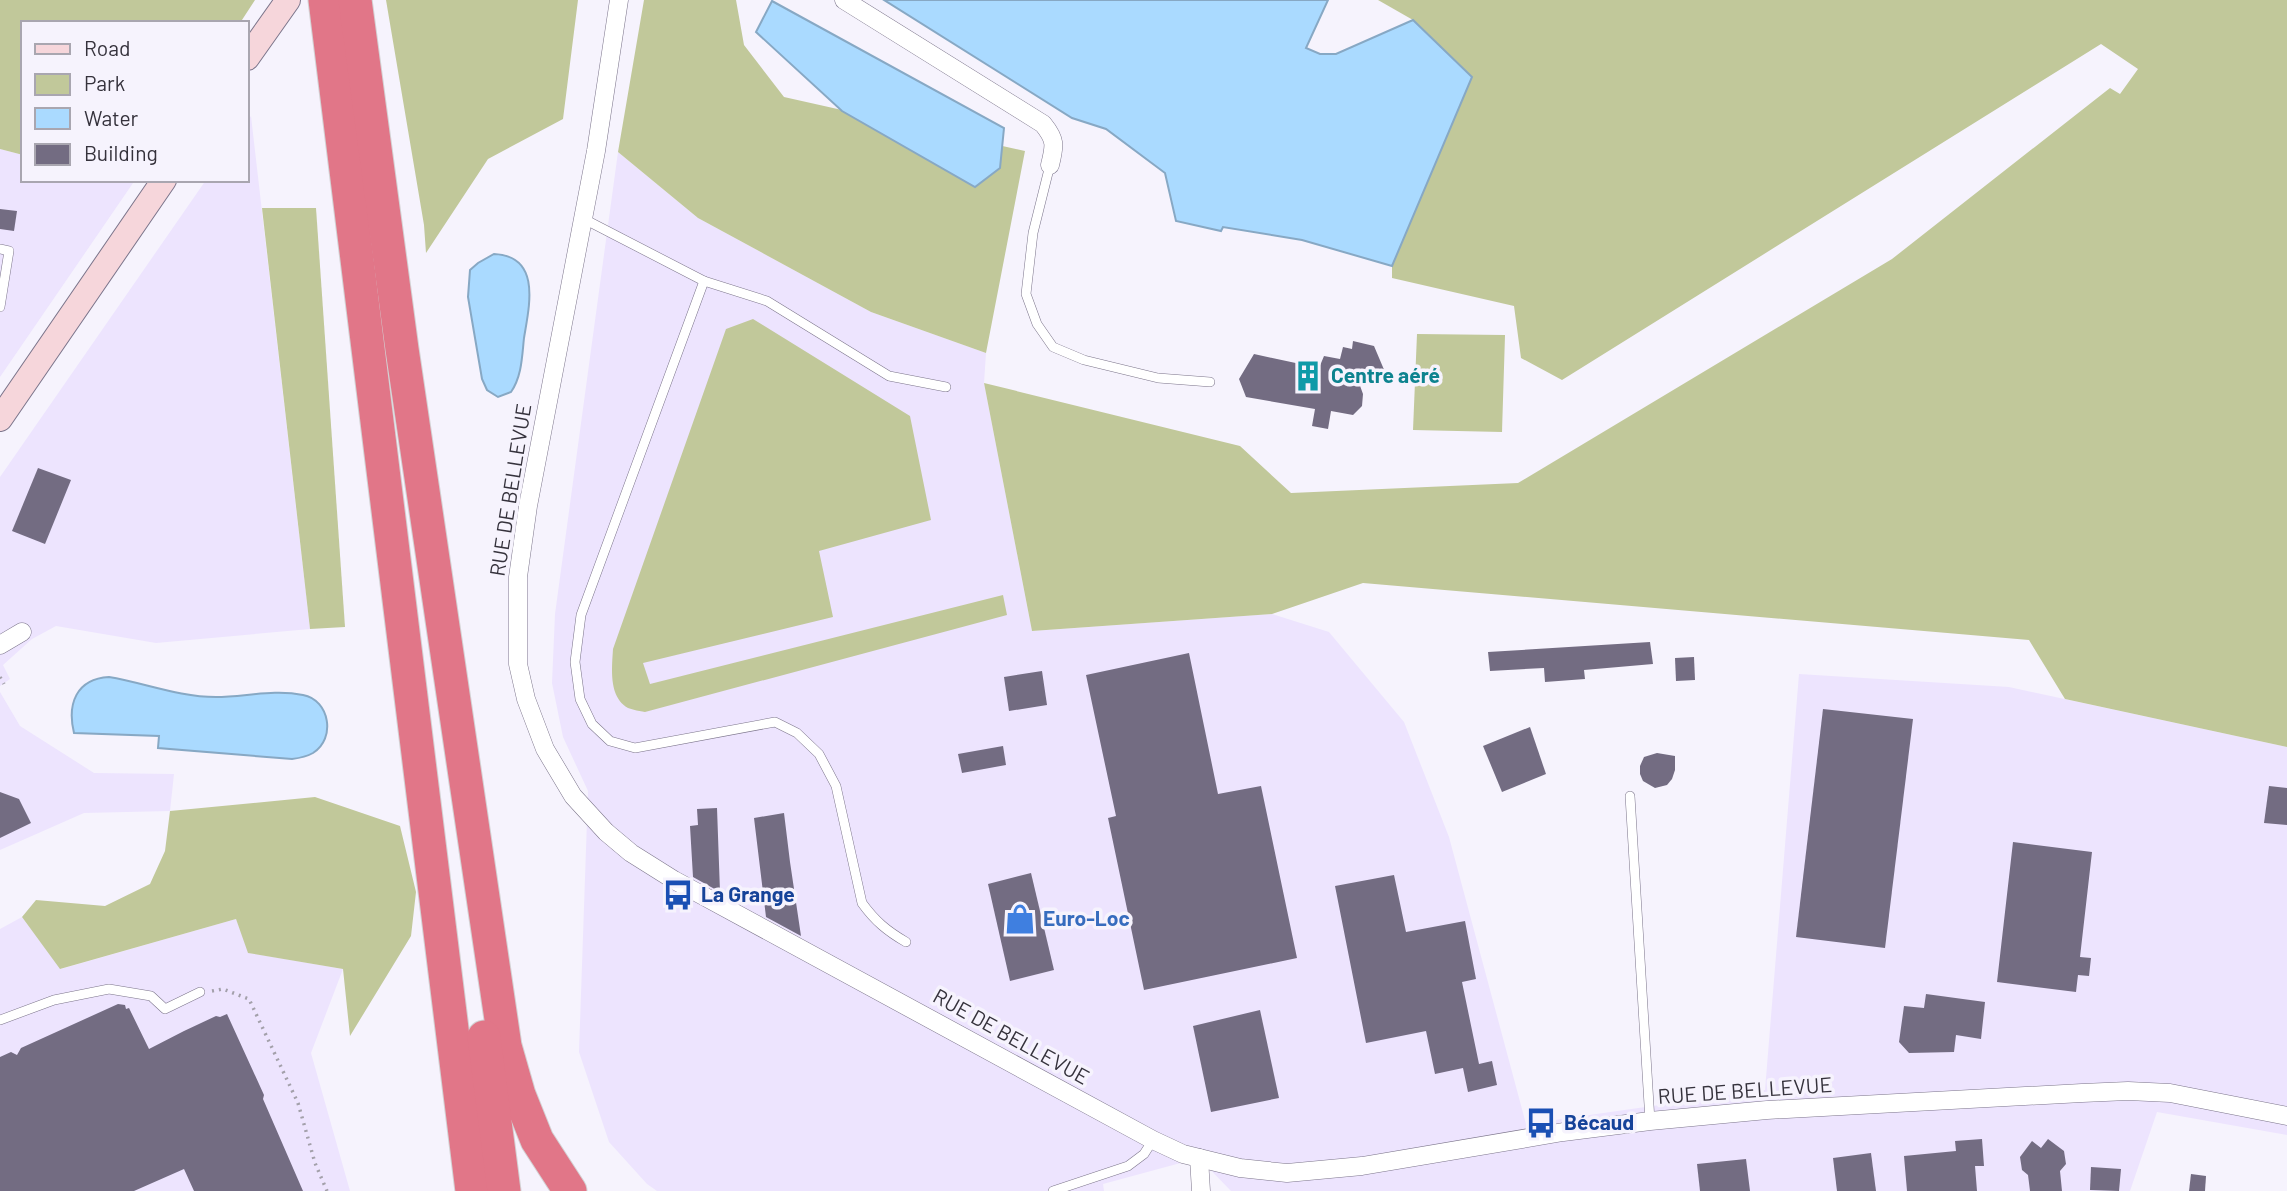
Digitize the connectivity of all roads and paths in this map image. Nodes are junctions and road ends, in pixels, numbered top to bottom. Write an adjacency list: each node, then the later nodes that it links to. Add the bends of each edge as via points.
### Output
1 (288, 0): 5 (street)
2 (619, 0): 8 (street, RUE DE BELLEVUE)
3 (844, 0): 6 (street, via 1043,124 1055,146)
4 (345, 1): 12 (highway); 24 (highway, via 330,39)
5 (248, 57)
6 (1050, 165): 13 (lane, via 1033,233 1026,294 1037,324 1053,346 1084,360 1158,378)
7 (162, 182): 15 (street)
8 (582, 218): 10 (lane); 27 (street, RUE DE BELLEVUE, via 518,577 518,664 526,699 545,750 573,796 631,853 674,880)
9 (0, 249): 11 (lane, via 9,251)
10 (704, 281): 14 (lane, via 767,301 889,376); 21 (lane, via 581,615 575,662 580,699 592,724 610,741 635,748 775,722 797,733 819,754 836,786 862,903 884,929)
11 (0, 307)
12 (402, 349): 32 (highway, via 462,883); 33 (highway, via 505,1046 537,1140)
13 (1210, 382)
14 (946, 387)
15 (0, 419)
16 (22, 632): 17 (street)
17 (0, 645)
18 (0, 677): 19 (path)
19 (4, 684)
20 (1630, 796): 26 (lane)
21 (906, 942)
22 (200, 992): 23 (lane, via 165,1009 151,996 109,989 54,1000); 29 (path, via 223,989 249,999 298,1103)
23 (0, 1020)
24 (457, 1057): 30 (highway); 31 (highway)
25 (2287, 1116): 26 (street, RUE DE BELLEVUE, via 2170,1093 2128,1091 1767,1110)
26 (1650, 1121): 28 (street, RUE DE BELLEVUE, via 1362,1166 1287,1173)
27 (1153, 1140): 28 (street, RUE DE BELLEVUE); 34 (lane, via 1128,1166)
28 (1199, 1158): 35 (street)
29 (327, 1191)
30 (466, 1191)
31 (472, 1191)
32 (504, 1191)
33 (570, 1191)
34 (1053, 1191)
35 (1201, 1191)

